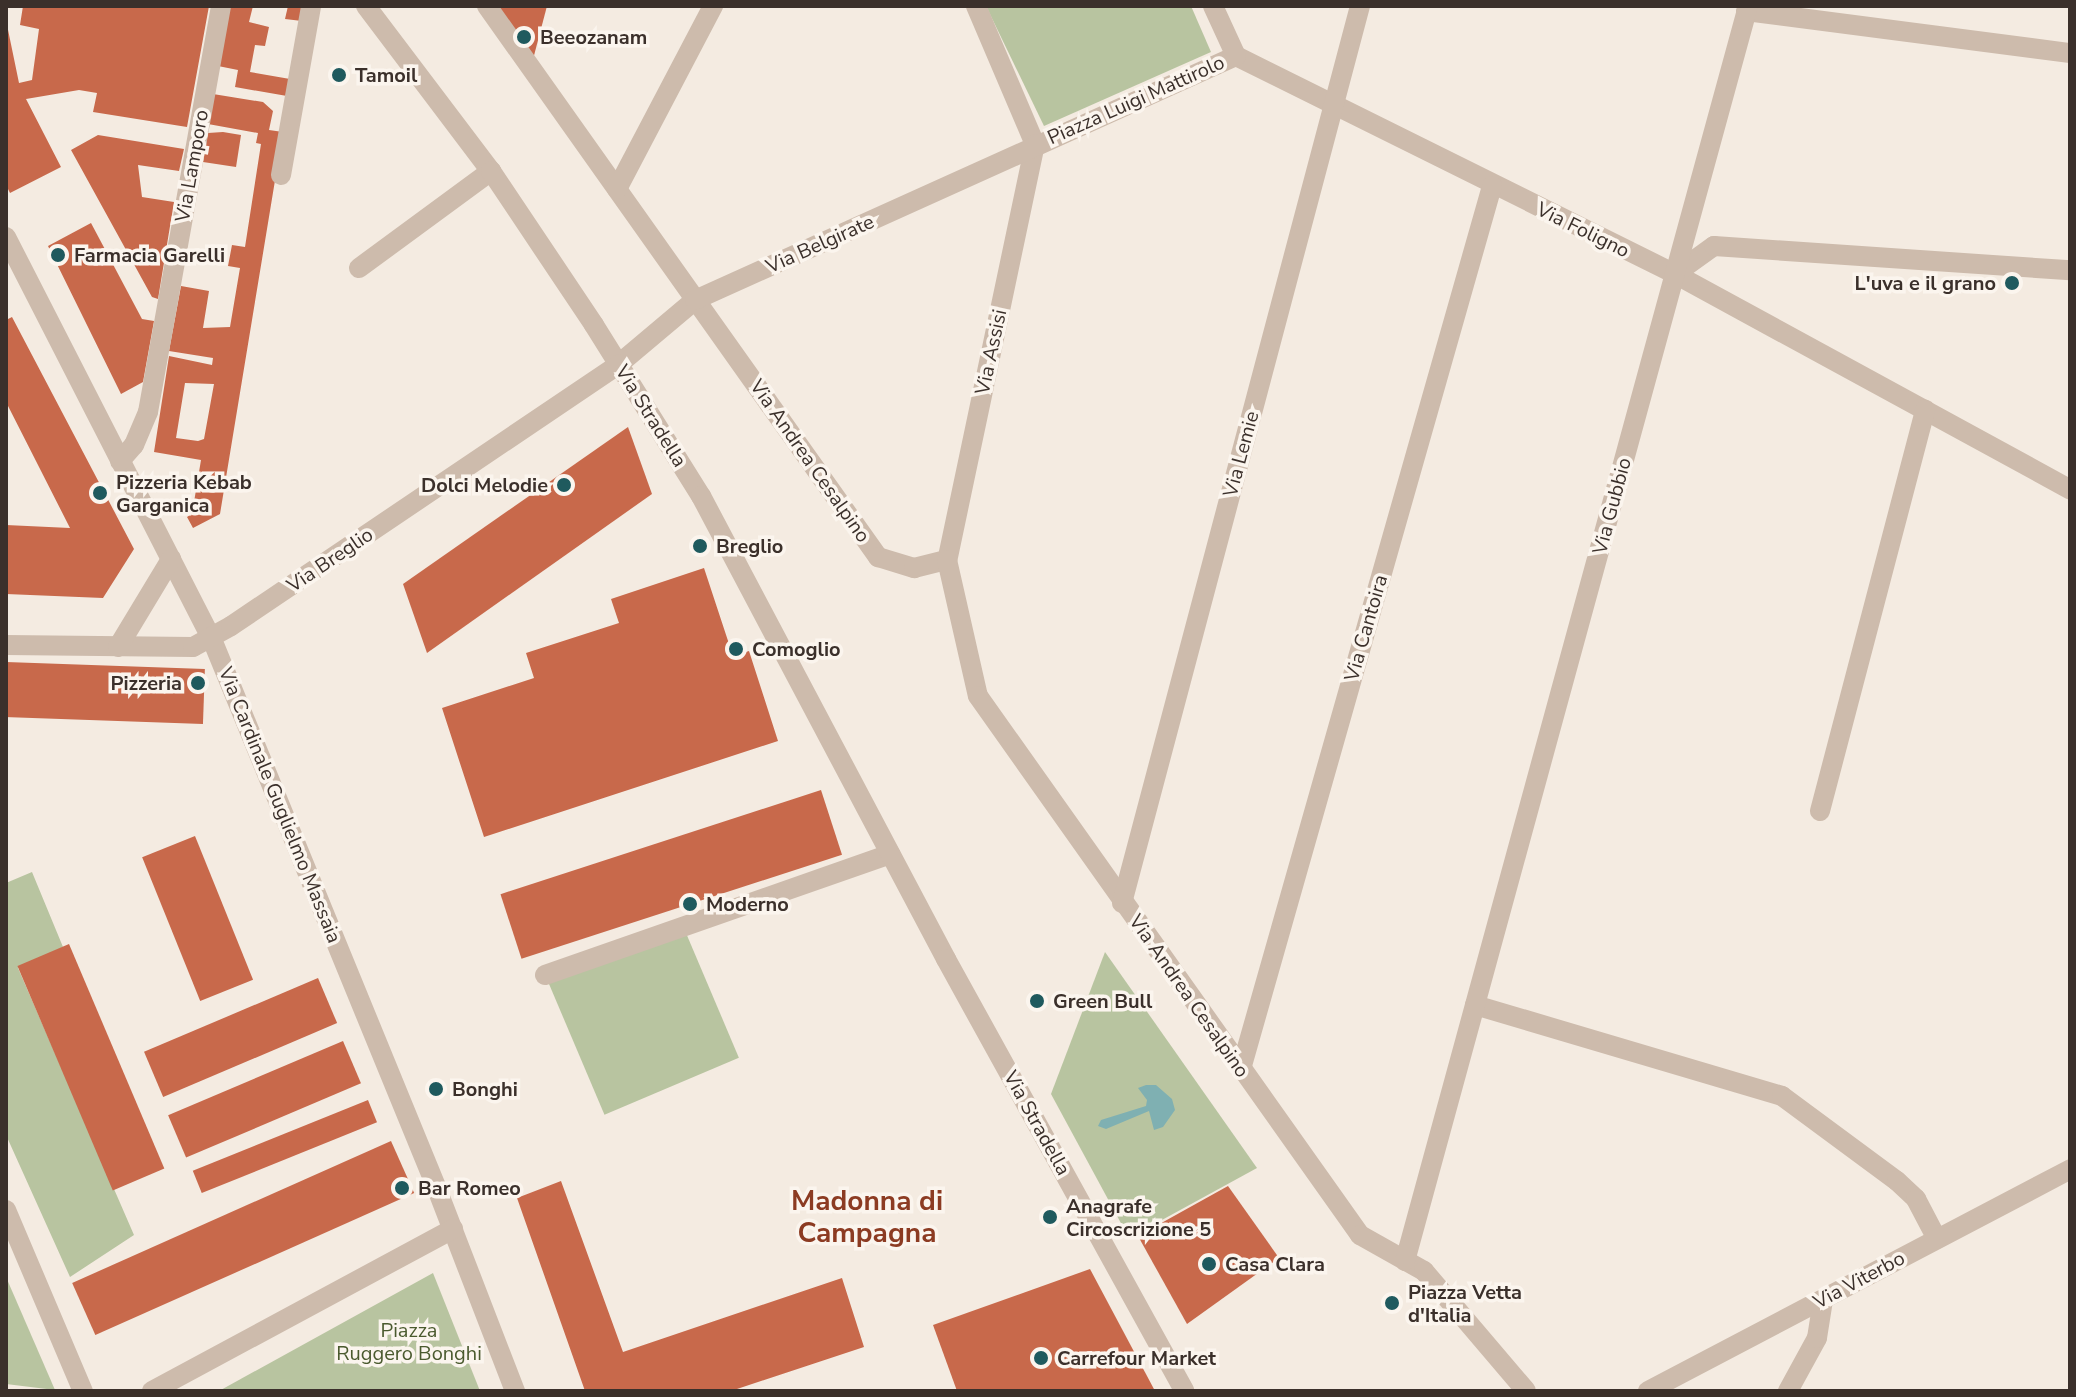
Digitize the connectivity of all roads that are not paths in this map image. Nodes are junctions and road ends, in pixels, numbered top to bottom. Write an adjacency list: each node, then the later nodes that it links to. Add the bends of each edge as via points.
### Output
1 (221, 6): 25 (street, Via Lamporo, via 148,412 134,445)
2 (311, 6): 15 (street)
3 (366, 6): 14 (street, Via Stradella)
4 (487, 6): 17 (street, Via Andrea Cesalpino)
5 (713, 6): 17 (street)
6 (976, 6): 13 (street, Piazza Luigi Mattirolo)
7 (1213, 6): 11 (street, Piazza Luigi Mattirolo)
8 (1360, 6): 12 (street, Via Lemie)
9 (1747, 8): 10 (street); 21 (street, Via Gubbio)
10 (2070, 53)
11 (1236, 56): 12 (street, Via Foligno); 13 (street, Piazza Luigi Mattirolo)
12 (1334, 102): 16 (street, Via Foligno); 34 (street, Via Lemie)
13 (1035, 144): 22 (street, Via Belgirate); 28 (street, Via Assisi)
14 (491, 171): 19 (street); 23 (street, Via Stradella)
15 (281, 175)
16 (1492, 186): 21 (street, Via Foligno); 37 (street, Via Cantoira)
17 (617, 189): 22 (street, Via Andrea Cesalpino)
18 (6, 237): 25 (street, Via Cardinale Guglielmo Massaia)
19 (359, 268)
20 (2070, 270): 21 (street, via 1714,246)
21 (1675, 274): 24 (street, Via Foligno); 36 (street, Via Gubbio)
22 (695, 300): 23 (street, Via Belgirate); 28 (street, Via Andrea Cesalpino, via 878,557 914,568)
23 (619, 364): 29 (street, Via Breglio); 33 (street, Via Stradella, via 701,496)
24 (1925, 410): 26 (street, Via Foligno); 32 (street)
25 (120, 461): 27 (street, Via Cardinale Guglielmo Massaia)
26 (2070, 489)
27 (171, 559): 29 (street, Via Cardinale Guglielmo Massaia); 31 (street)
28 (947, 560): 34 (street, Via Andrea Cesalpino, via 978,696)
29 (211, 637): 31 (street, Via Breglio, via 193,647); 40 (street, Via Cardinale Guglielmo Massaia)
30 (6, 645): 31 (street, Via Breglio)
31 (118, 647)
32 (1820, 811)
33 (890, 854): 35 (street); 47 (street, Via Stradella)
34 (1122, 903): 37 (street, Via Andrea Cesalpino)
35 (545, 975)
36 (1475, 1005): 41 (street, via 1782,1096 1897,1181 1916,1199); 42 (street, Via Gubbio)
37 (1241, 1069): 42 (street, Via Andrea Cesalpino, via 1360,1235)
38 (2070, 1169): 41 (street, Via Viterbo)
39 (6, 1210): 44 (street)
40 (453, 1229): 45 (street); 46 (street, Via Cardinale Guglielmo Massaia)
41 (1937, 1239): 43 (street, Via Viterbo)
42 (1405, 1261): 48 (street, via 1424,1271)
43 (1823, 1299): 49 (street, Via Viterbo); 50 (street, via 1817,1338)
44 (83, 1391)
45 (152, 1391)
46 (515, 1391)
47 (1184, 1391)
48 (1526, 1391)
49 (1648, 1391)
50 (1788, 1391)

